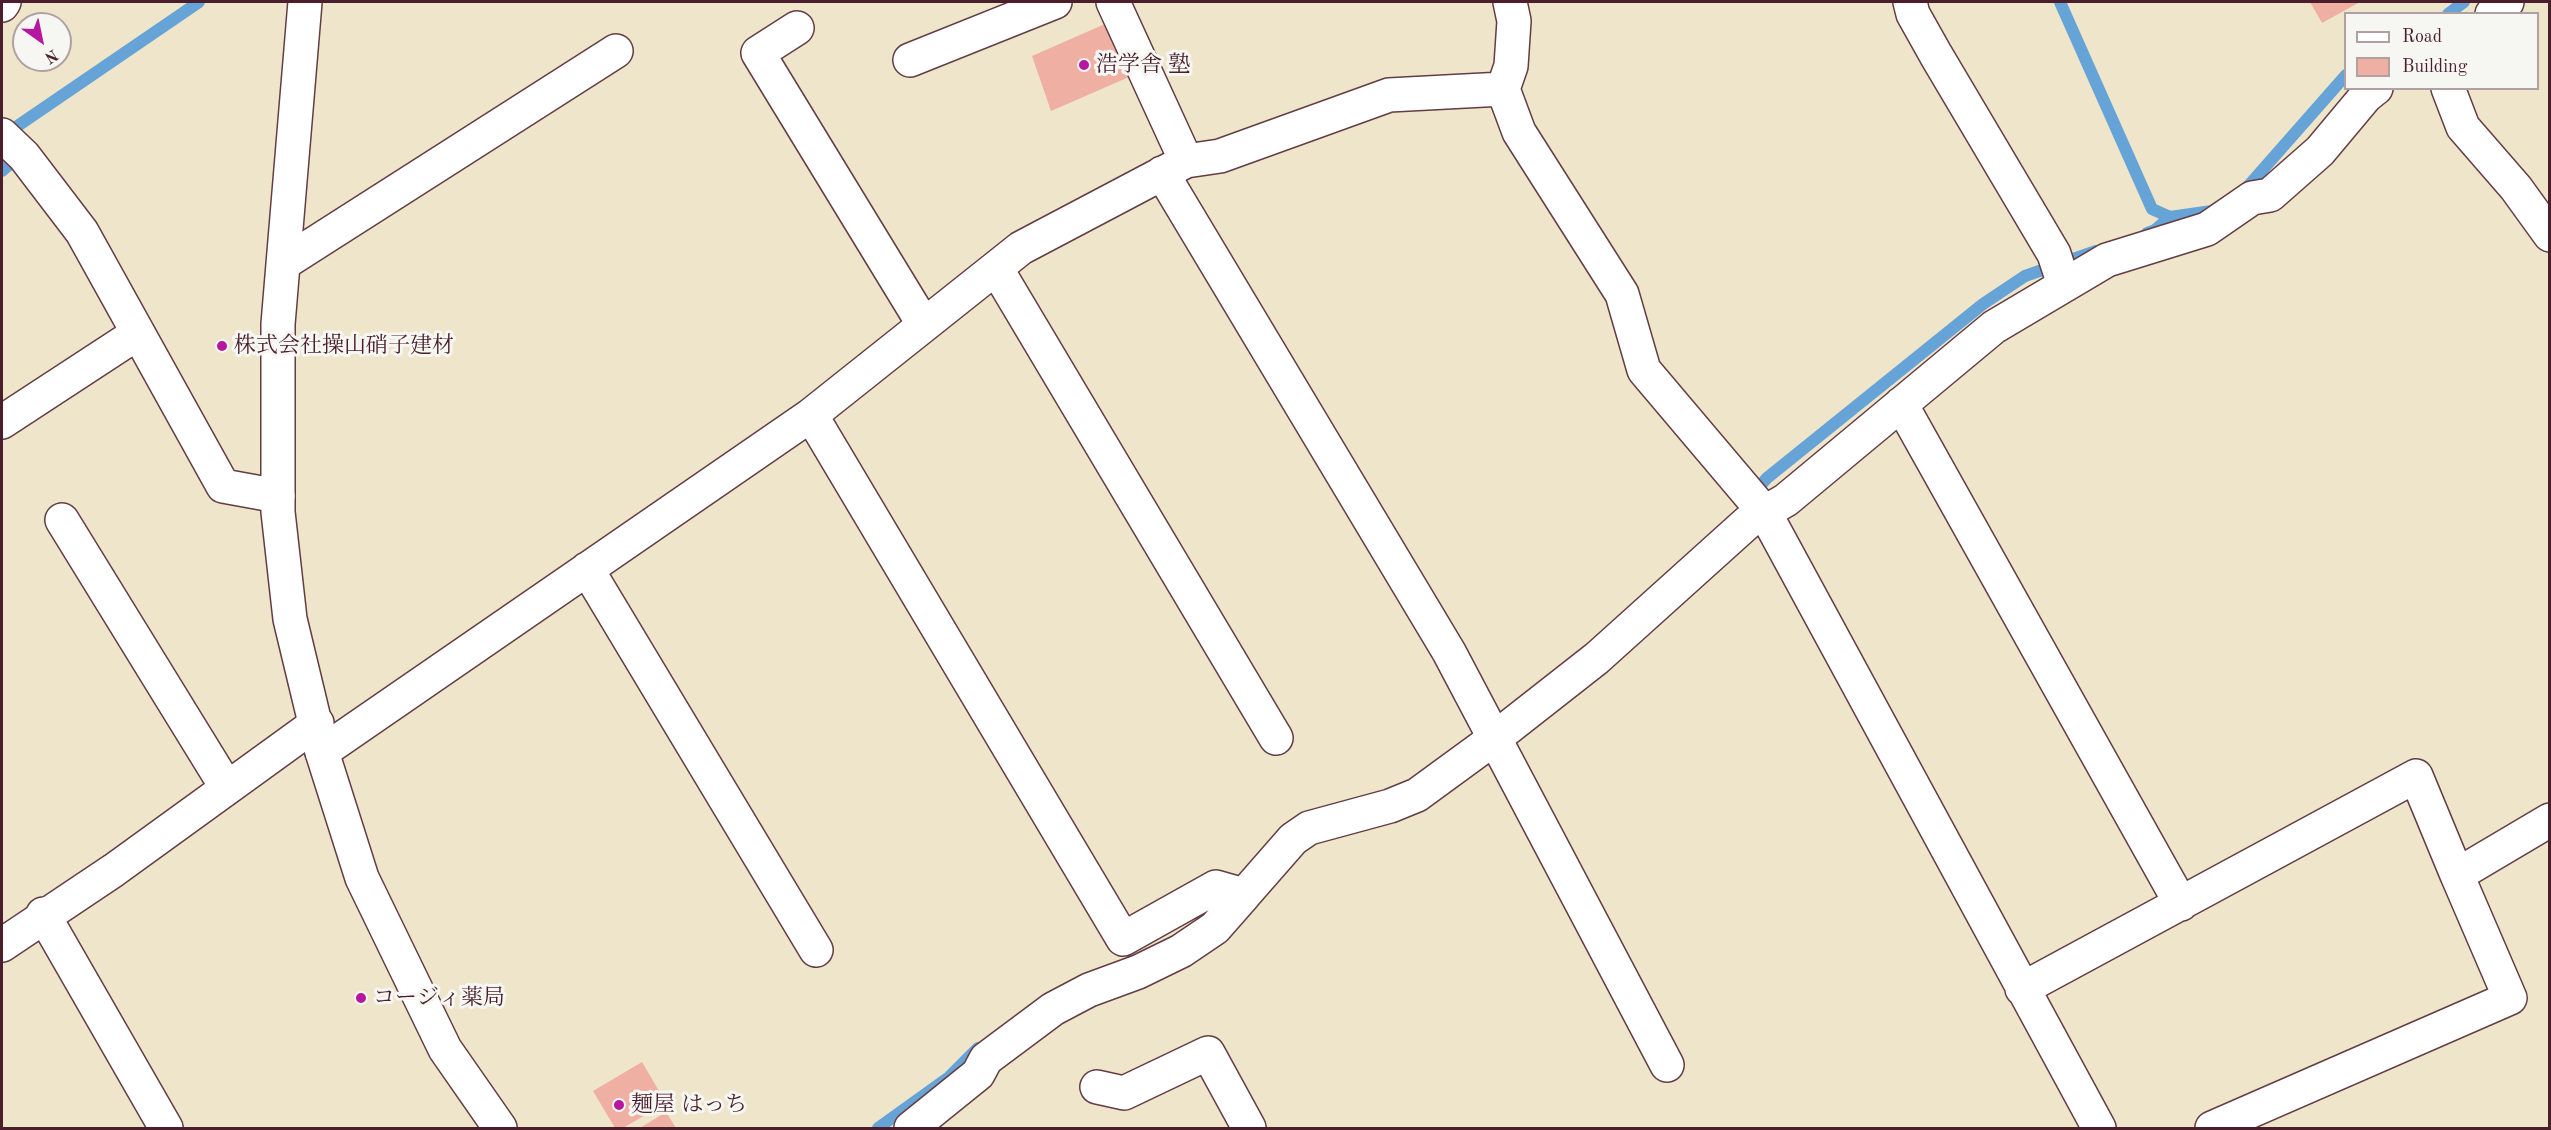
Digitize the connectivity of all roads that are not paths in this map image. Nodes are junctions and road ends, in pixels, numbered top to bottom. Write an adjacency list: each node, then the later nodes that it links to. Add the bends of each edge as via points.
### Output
1 (305, 2): 17 (street)
2 (1054, 2): 10 (street)
3 (1113, 2): 15 (street)
4 (1510, 2): 11 (street, via 1514,21 1511,66)
5 (1910, 2): 19 (street, via 1913,14)
6 (2507, 2): 7 (street)
7 (2494, 12)
8 (797, 28): 20 (street, via 758,53)
9 (616, 51): 17 (street)
10 (910, 60)
11 (1503, 89): 15 (street, via 1389,94 1220,156); 26 (street, via 1519,132 1622,294 1644,370)
12 (2374, 90): 19 (street, via 2320,151 2270,195 2252,198 2206,229 2107,260)
13 (2449, 90): 16 (street, via 2463,127 2516,188)
14 (2, 135): 21 (street, via 24,156 82,232)
15 (1174, 167): 18 (street, via 1021,248); 29 (street)
16 (2550, 235)
17 (284, 263): 25 (street, via 278,324)
18 (996, 268): 20 (street); 31 (street)
19 (2059, 270): 22 (street)
20 (924, 325): 23 (street)
21 (138, 333): 24 (street); 25 (street, via 223,486)
22 (1901, 404): 26 (street, via 1786,500); 36 (street)
23 (811, 415): 28 (street); 35 (street, via 1123,939 1216,887)
24 (2, 422)
25 (278, 496): 30 (street, via 290,619)
26 (1757, 503): 29 (street, via 1748,522 1597,658); 40 (street)
27 (62, 520): 32 (street)
28 (587, 569): 30 (street); 39 (street)
29 (1491, 730): 35 (street, via 1417,795 1309,828); 41 (street)
30 (320, 737): 32 (street); 44 (street, via 362,878 445,1048)
31 (1276, 738)
32 (227, 788): 37 (street)
33 (2550, 820): 34 (street)
34 (2457, 875): 36 (street, via 2416,776); 48 (street, via 2510,998)
35 (1235, 892): 45 (street, via 1215,928 1181,951 1053,1009 986,1059 978,1074)
36 (2181, 904): 40 (street)
37 (44, 915): 38 (street); 43 (street)
38 (2, 945)
39 (816, 950)
40 (2022, 989): 47 (street)
41 (1667, 1065)
42 (1097, 1087): 46 (street, via 1124,1093 1208,1053)
43 (166, 1128)
44 (500, 1128)
45 (911, 1128)
46 (1249, 1128)
47 (2099, 1128)
48 (2212, 1128)

